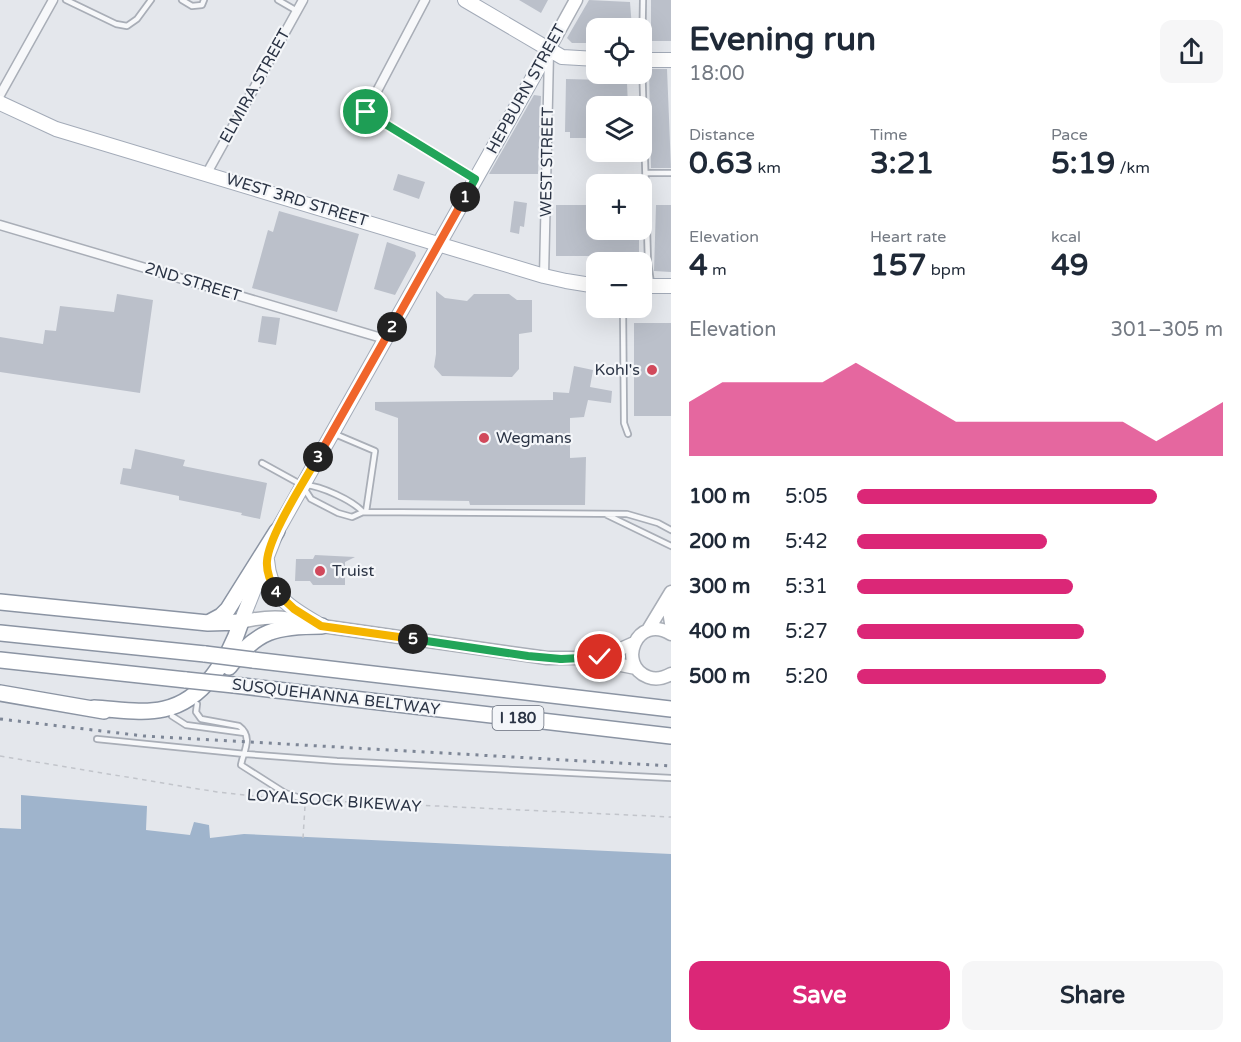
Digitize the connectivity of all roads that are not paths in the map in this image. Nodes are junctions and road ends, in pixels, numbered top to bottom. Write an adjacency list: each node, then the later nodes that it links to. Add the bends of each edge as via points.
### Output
1 (53, 0): 19 (street)
2 (66, 0): 3 (lane, via 127,26 137,20)
3 (151, 0)
4 (182, 0): 5 (lane, via 194,6)
5 (204, 0)
6 (278, 0): 12 (lane)
7 (303, 0): 12 (street, ELMIRA STREET)
8 (425, 0): 24 (street, via 366,112)
9 (465, 0): 14 (main road)
10 (576, 0): 14 (main road, HEPBURN STREET)
11 (643, 0): 13 (lane)
12 (297, 11): 21 (street, ELMIRA STREET)
13 (643, 18)
14 (549, 50): 15 (main road, via 562,57); 24 (main road, HEPBURN STREET); 28 (street, WEST STREET)
15 (586, 58)
16 (652, 60): 17 (main road)
17 (671, 60)
18 (643, 84): 22 (lane)
19 (0, 95)
20 (0, 103): 21 (main road, WEST 3RD STREET, via 56,129)
21 (207, 173): 26 (main road, WEST 3RD STREET)
22 (646, 173): 23 (lane); 27 (lane)
23 (671, 173)
24 (475, 179): 26 (main road, HEPBURN STREET)
25 (0, 225): 33 (street, 2ND STREET)
26 (439, 244): 28 (main road, WEST 3RD STREET); 33 (main road, HEPBURN STREET)
27 (646, 252)
28 (544, 276): 29 (main road, WEST 3RD STREET)
29 (586, 284)
30 (652, 286): 31 (main road)
31 (671, 286)
32 (623, 318): 35 (lane, via 624,423)
33 (385, 339): 34 (main road, HEPBURN STREET)
34 (332, 433): 37 (main road, HEPBURN STREET); 38 (lane, via 375,451)
35 (628, 434)
36 (262, 463): 37 (lane)
37 (302, 485): 38 (lane, via 318,486 354,502); 38 (lane, via 311,499 339,513 352,517); 41 (main road, HEPBURN STREET)
38 (364, 512): 39 (lane)
39 (598, 513): 40 (lane, via 627,514); 42 (lane)
40 (671, 530)
41 (277, 531): 43 (main road, HEPBURN STREET); 47 (highway, via 228,609)
42 (671, 546)
43 (267, 560): 46 (main road, HEPBURN STREET); 49 (main road, via 270,578 282,599)
44 (671, 592): 48 (main road); 50 (main road)
45 (0, 602): 47 (highway)
46 (241, 622): 47 (highway); 49 (main road, via 280,617); 61 (highway, via 228,654 185,702 154,711)
47 (208, 623)
48 (671, 623)
49 (321, 626): 54 (main road, via 528,656); 59 (highway, via 280,627 257,637)
50 (648, 630): 52 (main road, via 660,629); 53 (main road)
51 (0, 633): 60 (highway, SUSQUEHANNA BELTWAY / I 180, bridge)
52 (671, 634)
53 (634, 643): 54 (main road, via 600,657); 56 (main road, via 632,657)
54 (583, 659): 56 (main road)
55 (0, 660): 64 (highway, SUSQUEHANNA BELTWAY / I 180, bridge)
56 (636, 668): 57 (main road, via 650,678)
57 (671, 674)
58 (0, 693): 61 (highway)
59 (197, 704): 62 (highway); 63 (lane, via 196,712 201,719 239,726)
60 (671, 707)
61 (94, 708): 62 (highway, via 138,719)
62 (172, 716): 63 (lane, via 186,725)
63 (245, 733): 66 (lane)
64 (671, 736)
65 (97, 739): 66 (lane)
66 (245, 754): 67 (lane); 68 (lane, via 241,765)
67 (671, 778)
68 (303, 800)

